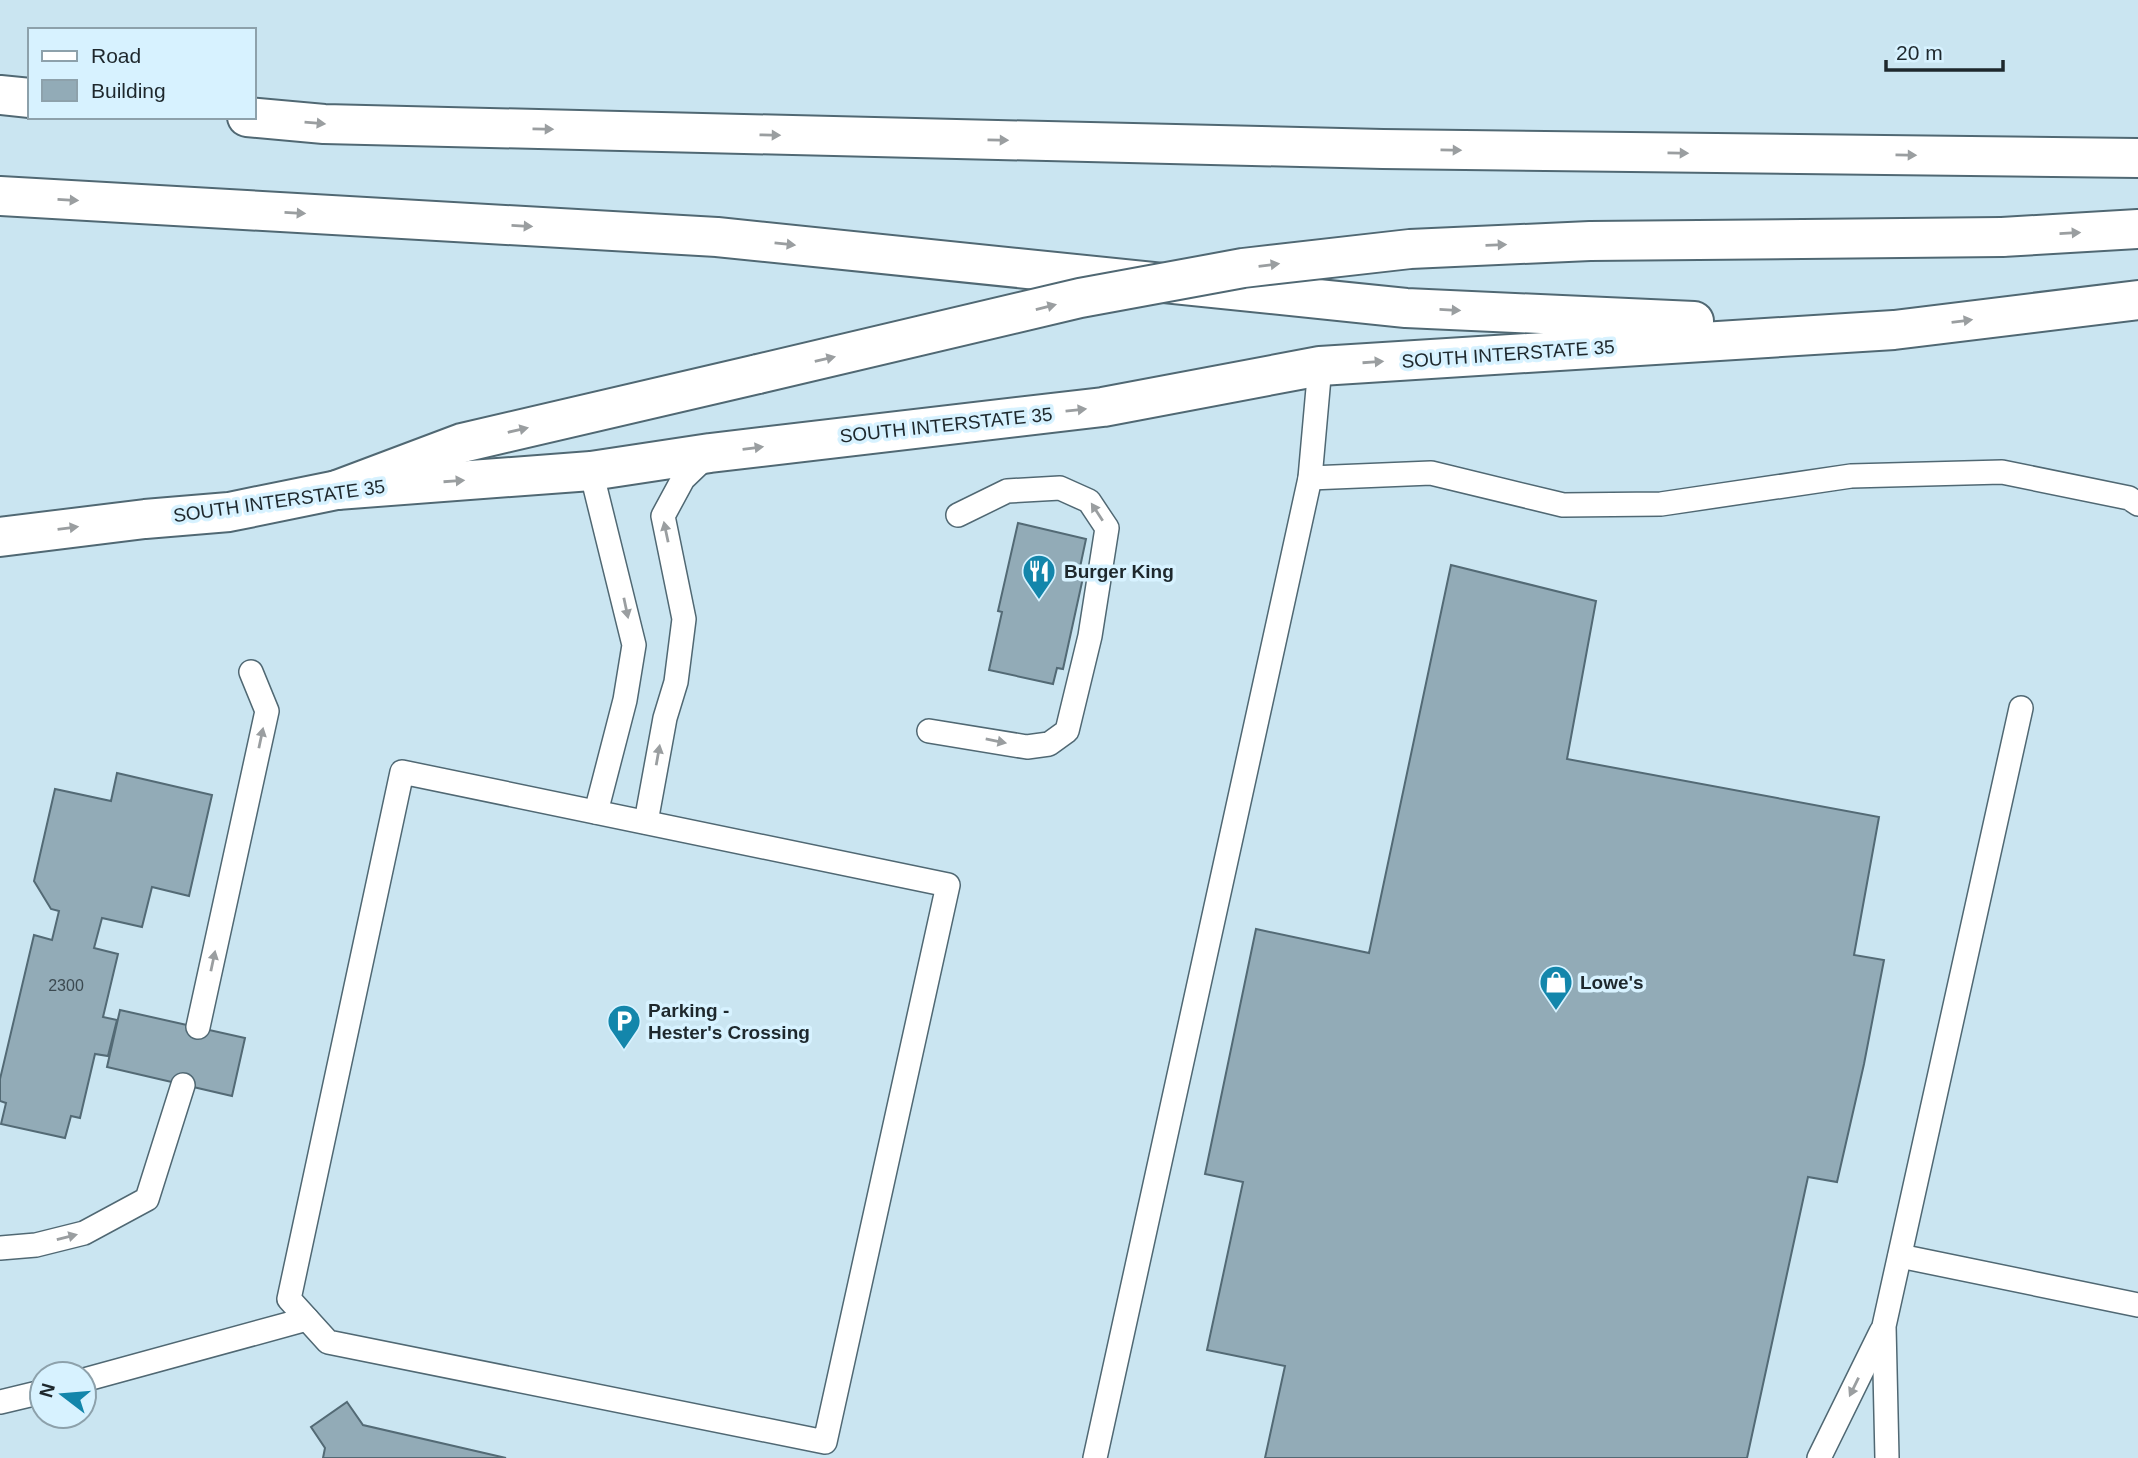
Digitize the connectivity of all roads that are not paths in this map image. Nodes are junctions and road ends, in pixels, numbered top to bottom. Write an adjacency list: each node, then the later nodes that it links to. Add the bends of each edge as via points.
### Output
1 (0, 95): 2 (main road)
2 (28, 97)
3 (256, 118): 4 (main road, one-way to 4, via 324,124 1383,149)
4 (2138, 158)
5 (0, 196): 8 (main road, SOUTH INTERSTATE 35, one-way to 8, via 717,237 1406,308)
6 (2138, 229): 13 (main road, one-way to 6, bridge, via 462,443 1080,298 1243,268 1410,249 1590,241 2002,237)
7 (2138, 300): 8 (main road, SOUTH INTERSTATE 35, one-way to 7)
8 (1894, 330): 9 (main road, SOUTH INTERSTATE 35, one-way to 8)
9 (1320, 366): 10 (main road, SOUTH INTERSTATE 35, one-way to 9, via 1102,407); 12 (lane)
10 (710, 453): 11 (main road, SOUTH INTERSTATE 35); 21 (lane, one-way to 10, via 665,718 677,682 684,619 663,516 683,479)
11 (591, 471): 13 (main road, SOUTH INTERSTATE 35, one-way to 11); 20 (lane, one-way to 20, via 634,645)
12 (1310, 478): 14 (lane, via 1431,473 1563,505 1661,505 1851,476 2001,472 2129,498); 32 (lane)
13 (337, 490): 16 (main road, SOUTH INTERSTATE 35, one-way to 13, via 229,512)
14 (2138, 504)
15 (958, 515): 19 (lane, one-way to 15, via 1027,747 1049,744 1067,731 1090,636 1107,528 1089,501 1060,488 1007,491)
16 (0, 537)
17 (251, 672): 22 (lane, one-way to 17, via 268,710)
18 (2021, 708): 25 (lane)
19 (929, 731)
20 (596, 812): 21 (lane); 27 (lane, via 402,772 289,1300)
21 (646, 822): 27 (lane, via 948,885 825,1443 328,1342)
22 (198, 1027)
23 (183, 1084): 24 (lane, one-way to 23, via 84,1233 146,1199)
24 (0, 1248)
25 (1900, 1256): 26 (lane); 28 (lane)
26 (2138, 1305)
27 (307, 1319): 29 (lane)
28 (1884, 1326): 33 (lane, one-way to 33); 34 (lane)
29 (98, 1376)
30 (28, 1395): 31 (lane)
31 (0, 1402)
32 (1095, 1458)
33 (1819, 1458)
34 (1887, 1458)

